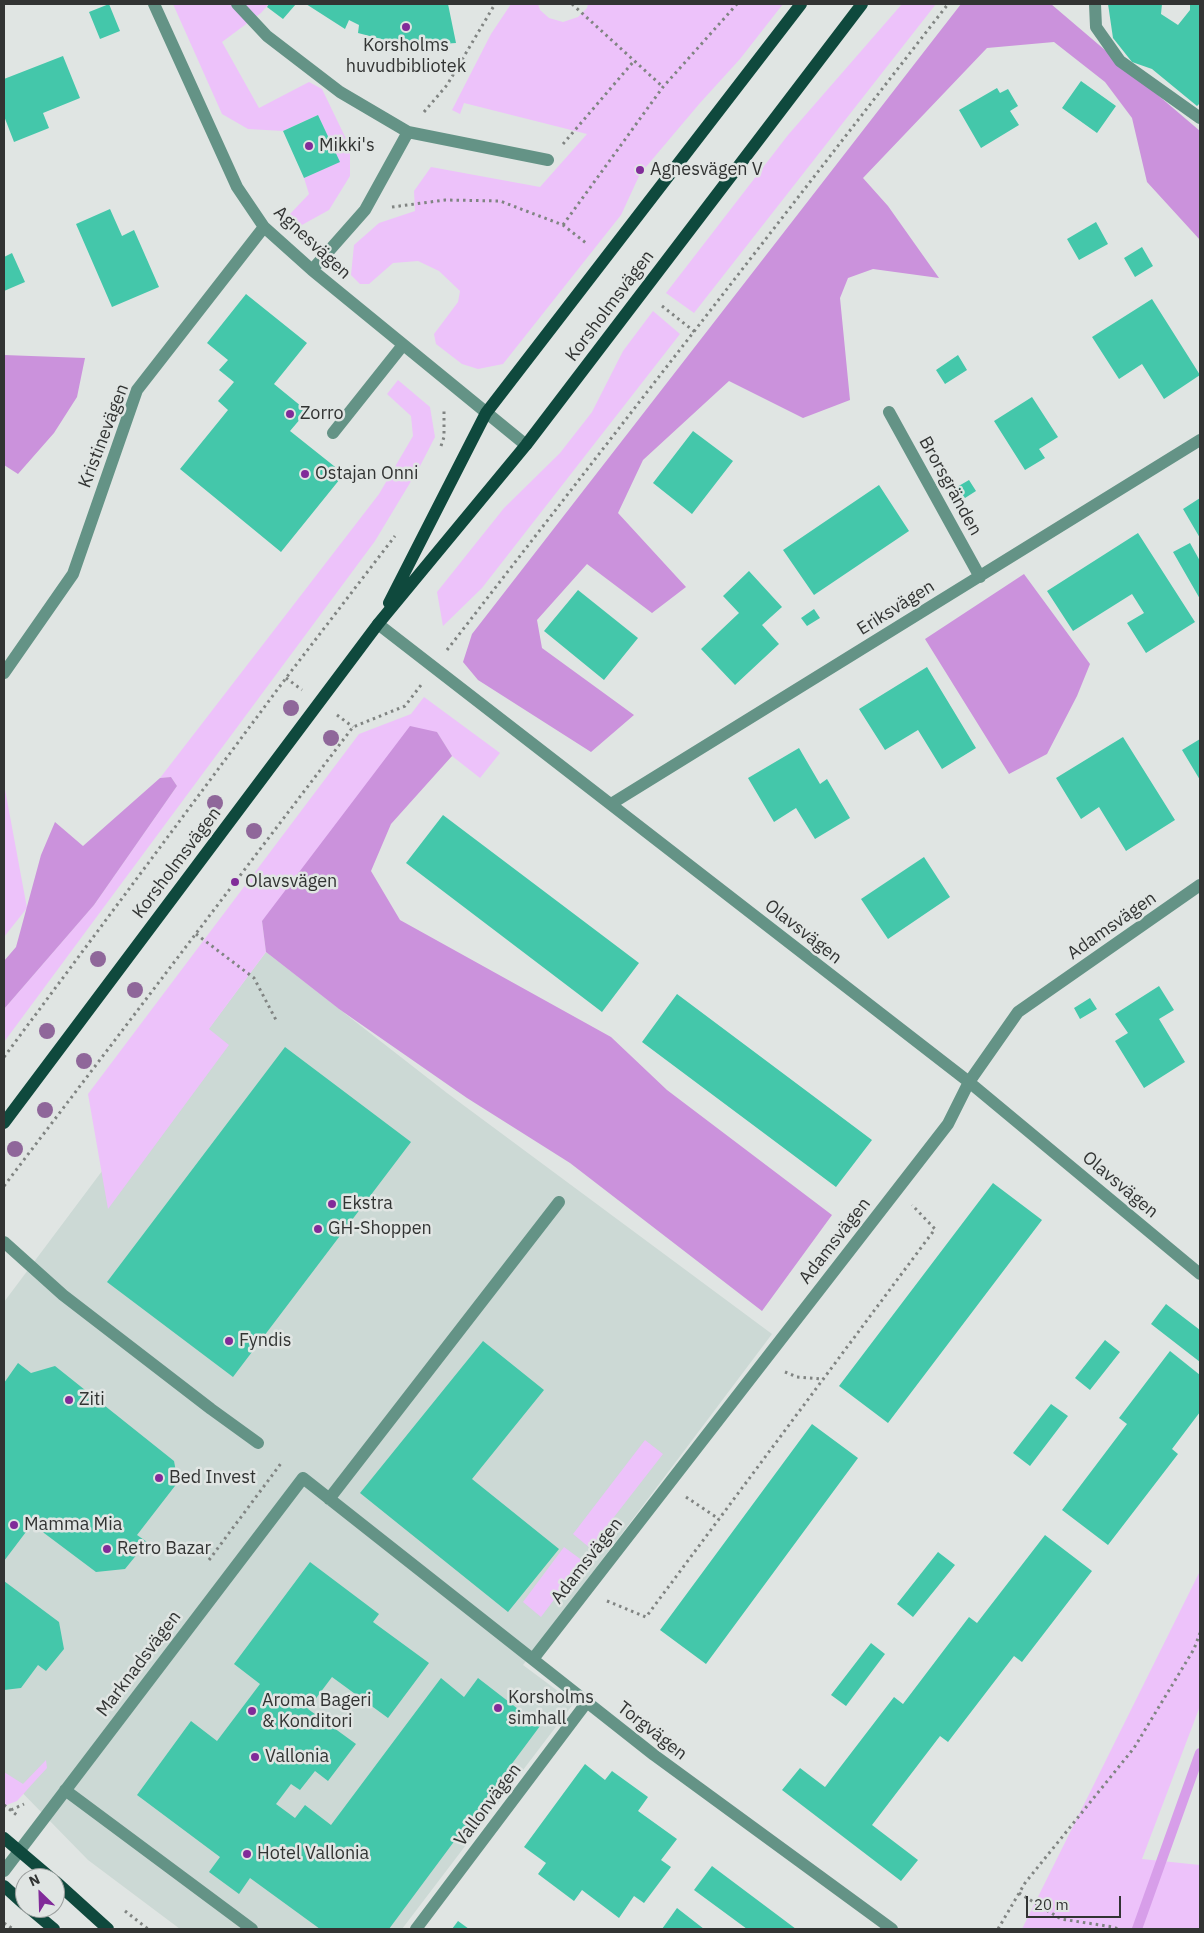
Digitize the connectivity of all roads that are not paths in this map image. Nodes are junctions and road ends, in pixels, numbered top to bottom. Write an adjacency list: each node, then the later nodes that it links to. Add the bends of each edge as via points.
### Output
1 (154, 4): 9 (street, Agnesvägen, via 237,187)
2 (237, 4): 7 (street, via 267,36 340,92)
3 (801, 4): 13 (main road, Korsholmsvägen)
4 (862, 4): 16 (main road, Korsholmsvägen)
5 (1096, 4): 6 (street, via 1096,27 1120,61)
6 (1200, 118)
7 (408, 132): 8 (street); 10 (street, via 365,210)
8 (548, 160)
9 (264, 228): 10 (street, Agnesvägen); 19 (street, Kristinevägen, via 137,390 73,574)
10 (312, 270): 11 (street, Agnesvägen)
11 (403, 345): 13 (street, Agnesvägen); 14 (street)
12 (889, 412): 17 (street, Brorsgränden)
13 (486, 413): 16 (street, Agnesvägen); 18 (main road, Korsholmsvägen)
14 (333, 432)
15 (1200, 440): 17 (street, Eriksvägen)
16 (526, 445): 18 (main road, Korsholmsvägen)
17 (980, 577): 20 (street, Eriksvägen)
18 (378, 624): 20 (street, Olavsvägen); 23 (main road, Korsholmsvägen)
19 (4, 673)
20 (611, 804): 22 (street, Olavsvägen)
21 (1200, 885): 22 (street, Adamsvägen, via 1018,1012)
22 (969, 1082): 26 (street, Olavsvägen); 30 (street, Adamsvägen, via 948,1124)
23 (4, 1123)
24 (559, 1202): 29 (street)
25 (4, 1242): 27 (street, via 63,1295)
26 (1200, 1274)
27 (258, 1443)
28 (303, 1478): 29 (street, Torgvägen); 32 (street, Marknadsvägen)
29 (330, 1499): 30 (street, Torgvägen)
30 (533, 1659): 31 (street, Torgvägen)
31 (587, 1702): 44 (street, Vallonvägen); 45 (street, Torgvägen, via 746,1824)
32 (66, 1790): 34 (street, Marknadsvägen); 43 (street)
33 (4, 1838): 34 (main road)
34 (19, 1851): 35 (main road); 36 (street, Marknadsvägen)
35 (39, 1868)
36 (4, 1871)
37 (4, 1886): 39 (main road)
38 (65, 1890): 42 (main road)
39 (15, 1896)
40 (40, 1918): 41 (main road)
41 (54, 1929)
42 (108, 1929)
43 (252, 1929)
44 (416, 1929)
45 (892, 1929)

